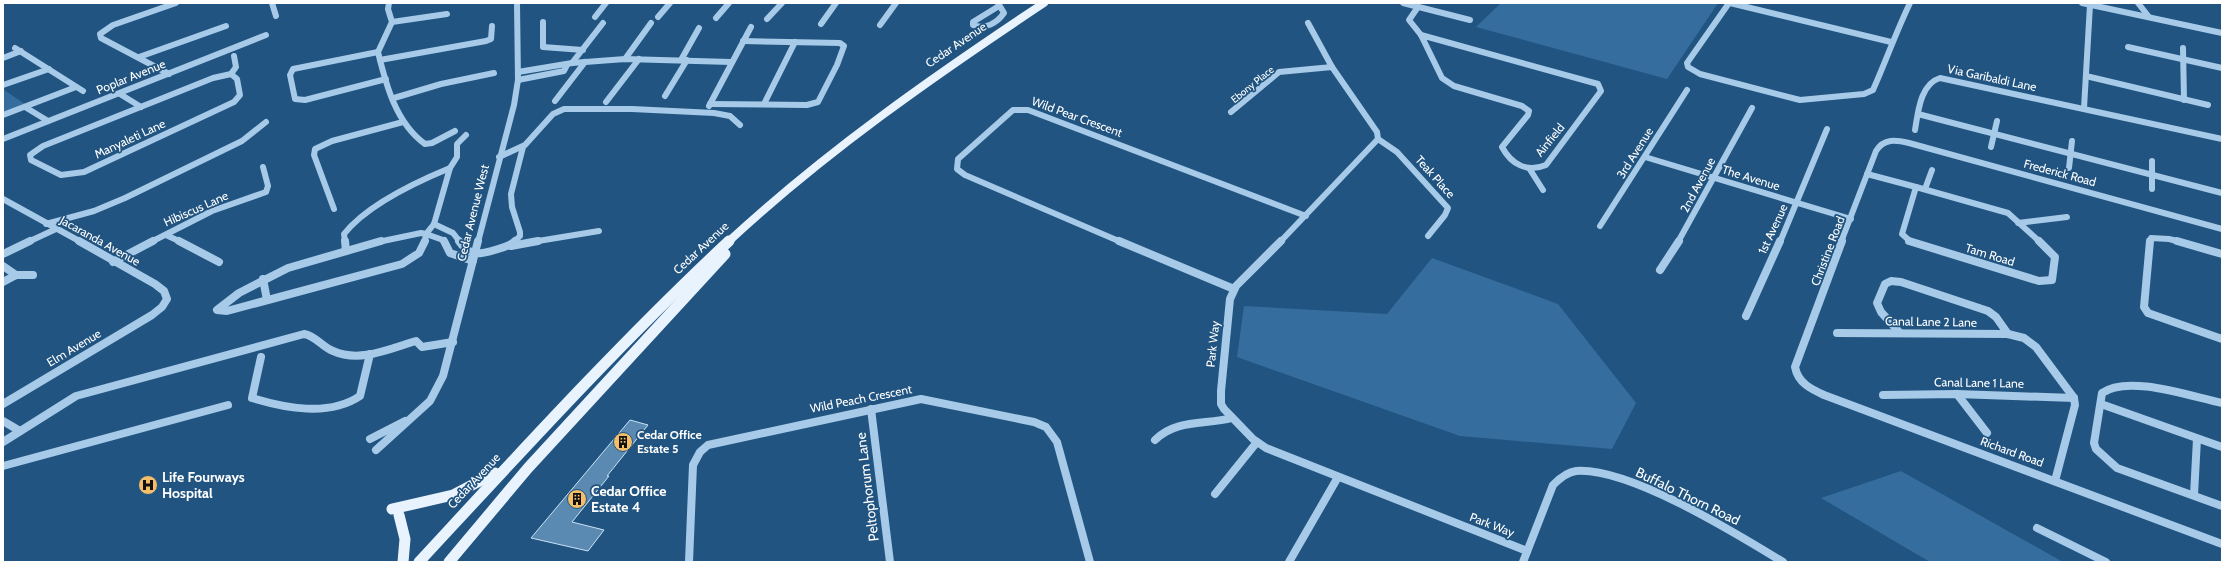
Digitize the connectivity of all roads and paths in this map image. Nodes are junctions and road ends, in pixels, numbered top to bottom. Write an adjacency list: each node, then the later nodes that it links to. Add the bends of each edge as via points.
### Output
1 (176, 3): 53 (street, via 113,26 100,34 101,38)
2 (272, 3): 22 (street)
3 (389, 3): 29 (street)
4 (518, 3): 66 (street, Cedar Avenue West)
5 (606, 3): 23 (street)
6 (670, 3): 24 (street)
7 (730, 3): 26 (street)
8 (782, 3): 27 (street)
9 (836, 3): 34 (street)
10 (896, 3): 35 (street)
11 (1044, 3): 191 (main road, Cedar Avenue, via 891,108 784,194 661,305)
12 (1053, 3): 202 (main road, Cedar Avenue, via 1013,26 907,101 825,165 742,237 538,457)
13 (1403, 3): 20 (street)
14 (1730, 3): 45 (street); 45 (street, via 1687,63 1688,67 1700,74 1795,99 1808,100 1871,92)
15 (1910, 3): 45 (street)
16 (2082, 3): 19 (street)
17 (2138, 3): 25 (street)
18 (998, 5): 18 (street, via 1004,13 1000,18 983,27 973,24)
19 (2090, 5): 25 (street); 70 (street)
20 (1418, 7): 28 (street); 42 (street, Ainfield, via 1409,19)
21 (447, 14): 29 (street)
22 (276, 16)
23 (595, 17)
24 (658, 17)
25 (2149, 17): 40 (street)
26 (716, 18)
27 (766, 19)
28 (1470, 20)
29 (392, 22): 51 (street)
30 (543, 22): 49 (street, via 543,47)
31 (603, 23): 49 (street)
32 (651, 23): 55 (street)
33 (1308, 23): 63 (street)
34 (821, 24)
35 (880, 25)
36 (226, 26): 53 (street)
37 (492, 26): 58 (street, via 491,39 486,42)
38 (751, 26): 43 (street)
39 (699, 28): 59 (street)
40 (2222, 33)
41 (266, 35): 68 (street, Poplar Avenue)
42 (1421, 35): 115 (street, Ainfield, via 1442,78 1447,83 1529,110 1528,115 1502,147 1515,163); 115 (street, Ainfield, via 1588,81 1600,87 1599,95 1546,165)
43 (743, 42): 44 (street); 61 (street)
44 (795, 42): 83 (street); 83 (street, via 840,43 844,46 818,102 807,105)
45 (1891, 42)
46 (2128, 47): 57 (street)
47 (15, 48): 50 (street)
48 (2183, 48): 57 (street)
49 (582, 50): 62 (street)
50 (21, 52): 54 (street); 65 (street)
51 (378, 52): 58 (street); 71 (street, via 293,69 290,76 295,99 305,100)
52 (234, 56): 69 (street, via 236,67)
53 (139, 57): 68 (street)
54 (3, 58)
55 (625, 59): 56 (street); 60 (street)
56 (639, 59): 59 (street); 82 (street)
57 (2183, 59): 64 (street); 80 (street)
58 (380, 60): 71 (street)
59 (684, 60): 61 (street); 78 (street)
60 (585, 62): 62 (street); 81 (street)
61 (731, 62): 83 (street, via 709,105)
62 (570, 64): 66 (street); 72 (street, via 564,70)
63 (1332, 67): 89 (street, Ebony Place, via 1279,72); 103 (street, via 1377,132)
64 (2222, 68)
65 (49, 69): 73 (street); 74 (street)
66 (518, 72): 72 (street, Cedar Avenue West)
67 (494, 73): 79 (street)
68 (169, 74): 77 (street, Poplar Avenue)
69 (231, 74): 86 (street, Manyaleti Lane, via 213,78); 86 (street, Manyaleti Lane, via 237,79 240,92 238,100 92,168 77,174 61,175 31,160 30,155 36,149)
70 (2086, 76): 80 (street); 88 (street)
71 (386, 79): 79 (street)
72 (518, 80): 110 (street, Cedar Avenue West, via 514,105)
73 (3, 85)
74 (76, 87): 76 (street); 85 (street)
75 (1687, 90): 111 (street, 3rd Avenue)
76 (83, 91)
77 (120, 94): 86 (street); 92 (street, Poplar Avenue)
78 (665, 96)
79 (394, 98): 95 (street)
80 (2184, 100): 84 (street)
81 (555, 101)
82 (606, 102)
83 (764, 104)
84 (2208, 105)
85 (25, 107): 91 (street); 92 (street)
86 (141, 107)
87 (1752, 108): 120 (street, 2nd Avenue)
88 (2084, 108): 90 (street, Via Garibaldi Lane, via 1937,78 1929,82); 104 (street, Via Garibaldi Lane)
89 (1231, 112)
90 (1918, 114): 98 (street, Via Garibaldi Lane); 100 (street)
91 (3, 115)
92 (48, 121): 102 (street, Poplar Avenue)
93 (1996, 121): 100 (street)
94 (266, 122): 133 (street, via 242,141 125,198 94,211)
95 (403, 122): 99 (street, via 425,144); 128 (street, via 332,141 315,149 314,155)
96 (740, 125): 107 (street, via 730,116 714,113 569,108 554,113)
97 (1827, 129): 127 (street, 1st Avenue)
98 (1915, 130)
99 (455, 131)
100 (1994, 134): 108 (street); 109 (street)
101 (466, 135): 114 (street, via 457,144 457,157)
102 (3, 139)
103 (1378, 139): 129 (street, Park Way); 141 (street, Teak Place, via 1397,152 1448,208)
104 (2222, 139)
105 (1892, 141): 118 (street, Christine Road, via 1880,144); 137 (street, Frederick Road)
106 (2072, 141): 109 (street)
107 (523, 147): 110 (street); 142 (street, via 511,201 520,232 517,240)
108 (1991, 147)
109 (2072, 154): 116 (street); 119 (street)
110 (499, 157): 145 (street, Cedar Avenue West)
111 (1645, 158): 120 (street, The Avenue); 135 (street, 3rd Avenue)
112 (2152, 161): 119 (street)
113 (263, 167): 140 (street, Hibiscus Lane, via 268,186 266,192 212,212)
114 (450, 168): 134 (street); 143 (street, via 414,184 352,223 344,234)
115 (1529, 168): 124 (street)
116 (2069, 168)
117 (1932, 170): 122 (street)
118 (1867, 174): 121 (street, Tam Road); 131 (street, Christine Road)
119 (2154, 176): 123 (street); 125 (street)
120 (1713, 178): 127 (street, The Avenue); 151 (street, 2nd Avenue, via 1684,234)
121 (1916, 187): 122 (street, Tam Road); 132 (street, Tam Road, via 1903,238 2039,281 2050,281 2054,257)
122 (1925, 189): 132 (street, Tam Road, via 2001,210)
123 (2152, 189)
124 (1543, 190)
125 (2222, 193)
126 (3, 199): 133 (street, Jacaranda Avenue)
127 (1797, 204): 131 (street, The Avenue); 159 (street, 1st Avenue)
128 (334, 209)
129 (1306, 216): 156 (street, Park Way, via 1243,276); 156 (street, Wild Pear Crescent, via 1033,111 1017,109 959,156 957,168 965,175 1117,242)
130 (2067, 217): 132 (street)
131 (1851, 219): 167 (street, Christine Road, via 1795,367)
132 (2018, 223)
133 (46, 224): 136 (street, Jacaranda Avenue)
134 (434, 224): 139 (street); 145 (street, via 453,233 465,249)
135 (1600, 226)
136 (56, 229): 144 (street); 148 (street, Jacaranda Avenue)
137 (2222, 229)
138 (599, 231): 142 (street)
139 (426, 234): 143 (street, via 400,236); 147 (street, via 443,240 450,253); 157 (street, via 426,243 422,250 402,264)
140 (166, 235): 148 (street, Hibiscus Lane); 149 (street)
141 (1428, 236)
142 (508, 246): 145 (street)
143 (346, 251): 154 (street, via 288,268)
144 (3, 254)
145 (475, 254): 147 (street, Cedar Avenue West)
146 (2222, 254): 163 (street, via 2170,239 2151,238 2144,307 2148,313 2158,318)
147 (473, 261): 164 (street, Cedar Avenue West)
148 (113, 262): 158 (street, Jacaranda Avenue, via 164,291 167,301)
149 (219, 262)
150 (3, 266): 152 (street)
151 (1660, 270)
152 (16, 275): 153 (street); 155 (street)
153 (33, 275)
154 (264, 279): 157 (street); 157 (street, via 239,293 217,310 227,311)
155 (3, 282)
156 (1234, 289): 177 (street, Park Way, via 1229,308 1221,391 1221,404)
157 (268, 300)
158 (158, 311): 172 (street, Elm Avenue)
159 (1746, 316)
160 (1899, 332): 161 (street, Canal Lane 2 Lane); 162 (street, Canal Lane 2 Lane); 162 (street, via 1881,312 1877,303 1885,284 1891,281 1902,282 1988,311 1996,317)
161 (1837, 333)
162 (2008, 334): 170 (street, Canal Lane 2 Lane, via 2024,338 2036,348)
163 (2222, 339)
164 (453, 342): 165 (street, via 422,347 416,341); 176 (street, Cedar Avenue West, via 438,387 430,401)
165 (370, 354): 166 (street, via 360,396 348,404 327,409 310,409 252,398); 179 (street, via 353,357 330,350 311,334 304,334 76,396)
166 (261, 358)
167 (1798, 377): 193 (street, Richard Road, via 1806,386 1824,395)
168 (1957, 394): 169 (street, Canal Lane 1 Lane); 170 (street, Canal Lane 1 Lane); 181 (street)
169 (1883, 395)
170 (2074, 398): 193 (street, via 2075,405)
171 (2222, 403): 173 (street, via 2122,386 2109,388 2102,393)
172 (3, 404)
173 (2100, 404): 184 (street); 195 (street, via 2094,447 2108,462 2126,472)
174 (228, 405): 190 (street)
175 (871, 409): 203 (street, Wild Peach Crescent, via 720,441 704,448 693,465); 204 (street, Peltophorum Lane); 205 (street, Wild Peach Crescent, via 927,399 1034,422 1046,427 1057,442)
176 (412, 417): 183 (street, Cedar Avenue West); 189 (street, Cedar Avenue West)
177 (1232, 418): 185 (street, via 1214,423 1174,426 1161,433); 187 (street, Park Way)
178 (3, 420): 179 (street)
179 (20, 431): 182 (street)
180 (3, 432): 182 (street)
181 (1987, 433)
182 (12, 436): 186 (street)
183 (370, 438)
184 (2197, 439): 188 (street); 195 (street)
185 (1155, 440)
186 (3, 442)
187 (1257, 442): 192 (street, Park Way, via 1274,452); 194 (street)
188 (2222, 447)
189 (376, 450)
190 (3, 466)
191 (506, 467): 200 (main road, via 453,496 396,512 406,539); 201 (main road, Cedar Avenue)
192 (1338, 477): 199 (street, Park Way); 206 (street)
193 (2055, 481): 198 (street, Richard Road)
194 (1215, 494)
195 (2194, 495): 196 (street)
196 (2222, 506)
197 (2037, 528): 209 (street)
198 (2222, 544)
199 (1527, 551): 207 (street); 208 (street, Buffalo Thorn Road, via 1553,485 1561,476 1575,470 1597,471 1624,480 1703,516)
200 (403, 562)
201 (419, 562)
202 (449, 562)
203 (689, 562)
204 (890, 562)
205 (1090, 562)
206 (1289, 562)
207 (1523, 562)
208 (1783, 562)
209 (2106, 562)

